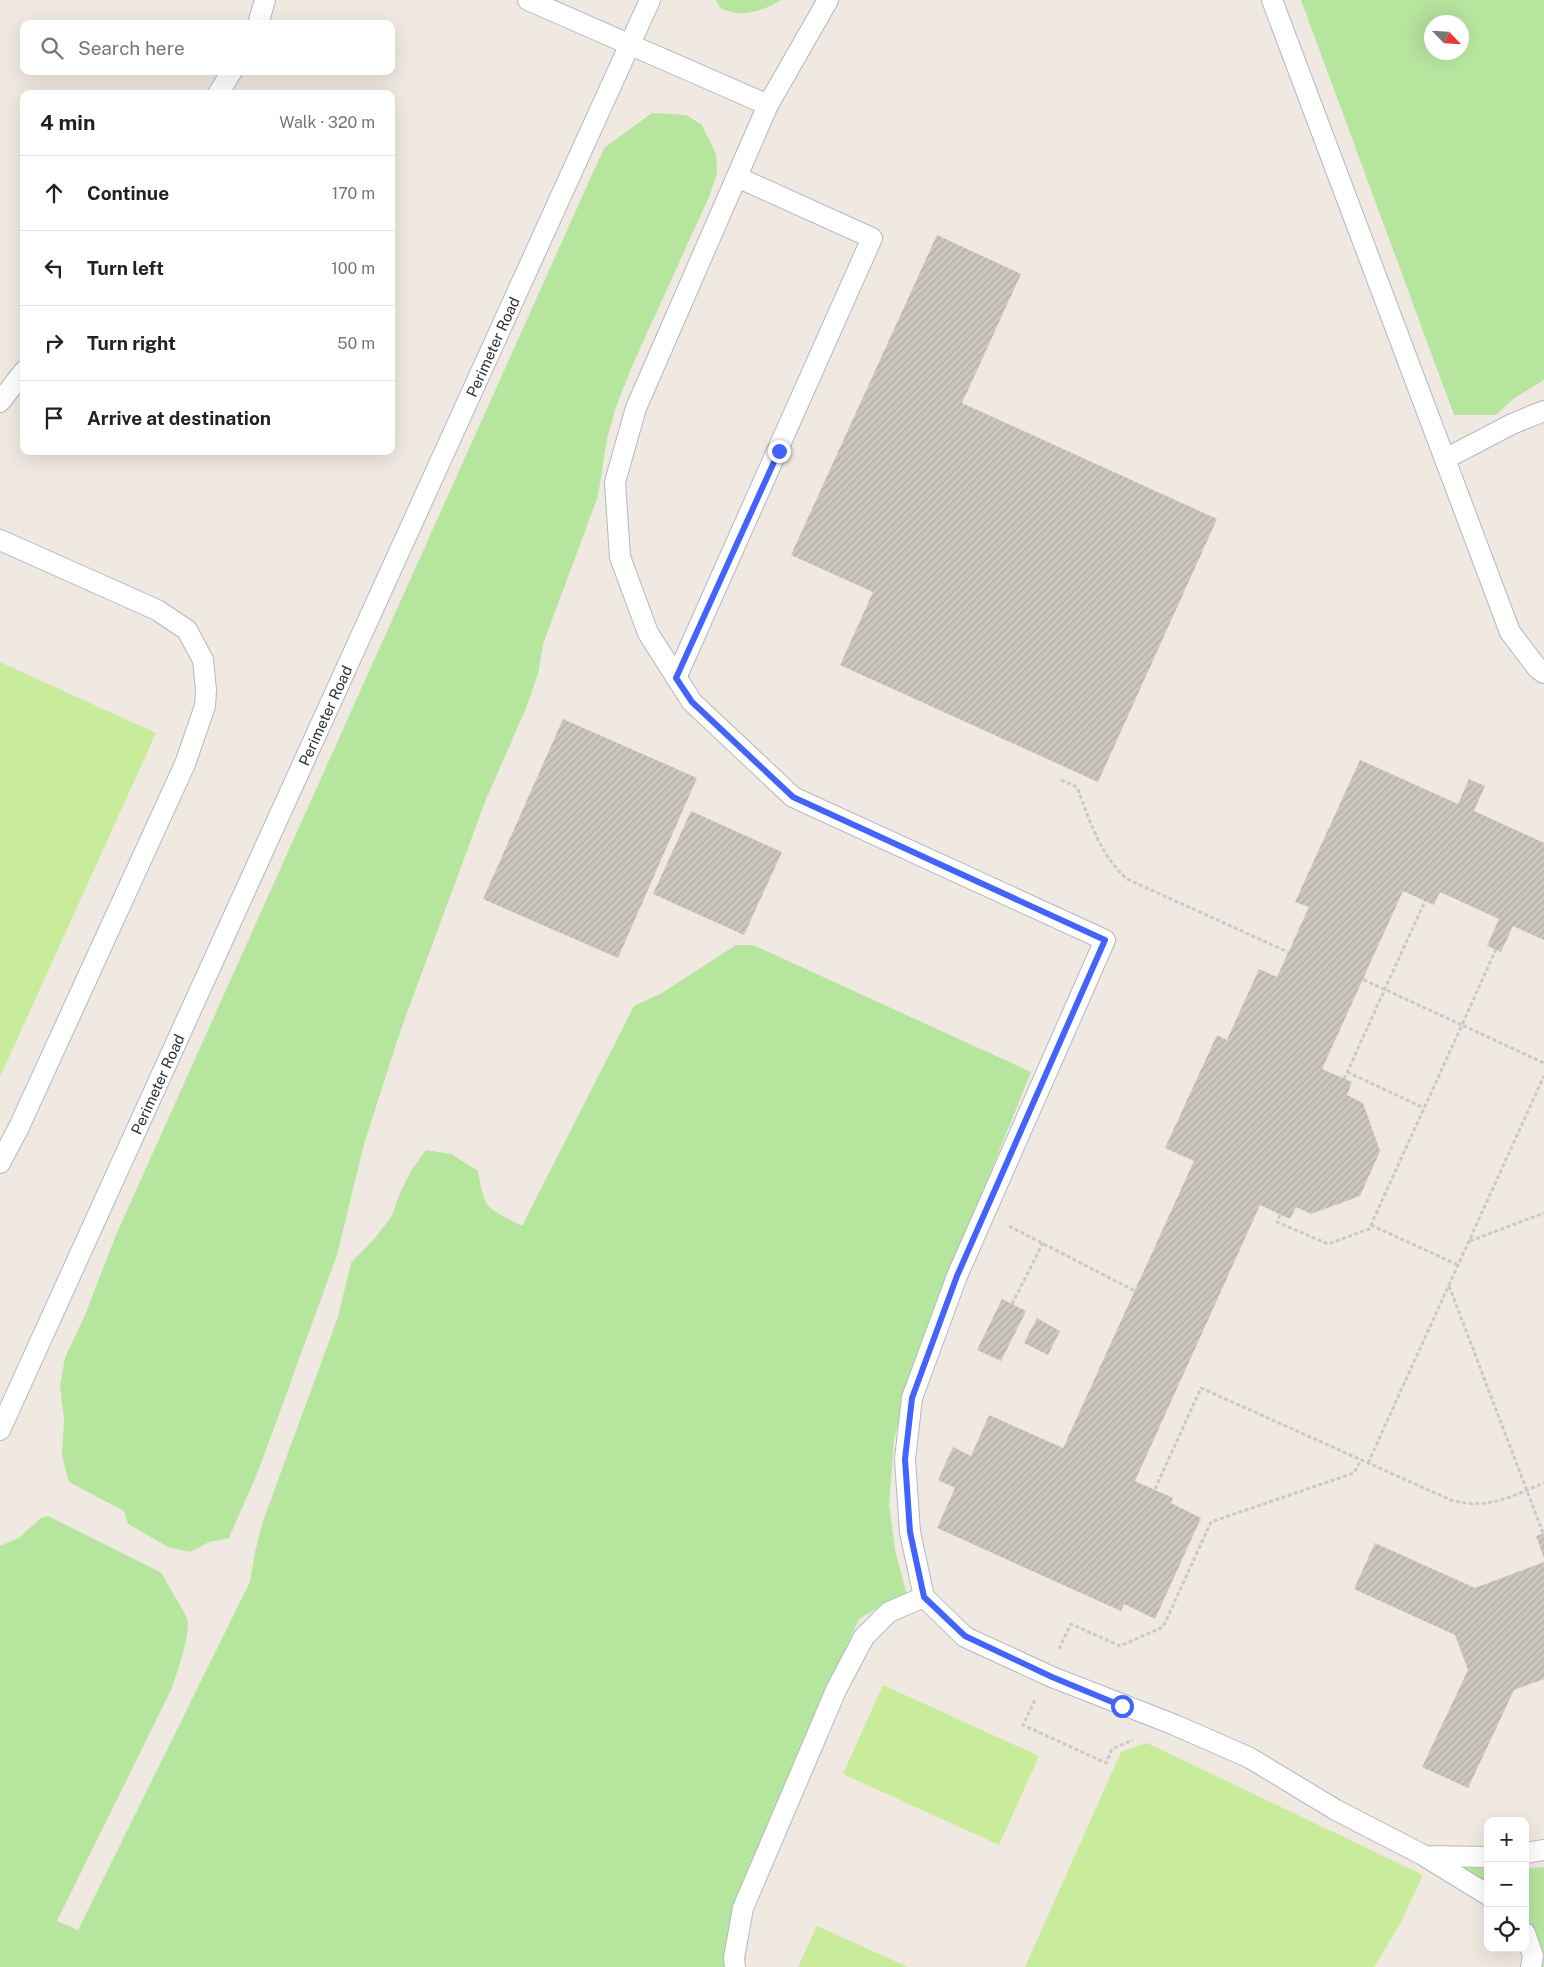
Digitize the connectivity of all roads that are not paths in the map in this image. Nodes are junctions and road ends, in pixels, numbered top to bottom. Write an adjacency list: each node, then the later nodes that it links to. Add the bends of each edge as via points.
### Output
1 (265, 0): 6 (lane)
2 (528, 0): 7 (lane)
3 (650, 0): 7 (lane, Perimeter Road)
4 (828, 0): 10 (lane)
5 (1272, 0): 15 (lane)
6 (259, 20)
7 (630, 45): 10 (lane); 20 (lane, Perimeter Road)
8 (230, 75): 9 (lane)
9 (220, 90)
10 (768, 105): 11 (lane)
11 (737, 177): 18 (lane, via 636,408 615,482 620,557 648,633); 18 (lane, via 872,238)
12 (20, 376): 13 (lane)
13 (0, 402)
14 (1544, 411): 15 (lane)
15 (1444, 459): 17 (lane, via 1510,632)
16 (0, 540): 19 (lane, via 157,610 187,630 203,660 206,690 205,706 185,764)
17 (1544, 673)
18 (676, 678): 21 (lane, via 692,702 793,797 1105,940 957,1276 912,1398 905,1459 910,1532)
19 (0, 1163)
20 (0, 1430)
21 (924, 1597): 24 (lane, via 965,1636 1047,1675 1250,1758 1336,1810); 28 (lane, via 889,1612 864,1637 837,1688 743,1908)
22 (1544, 1850): 23 (lane)
23 (1529, 1852)
24 (1425, 1856): 25 (lane); 26 (lane)
25 (1484, 1856)
26 (1484, 1893)
27 (1529, 1944): 29 (lane, via 1533,1956)
28 (735, 1967)
29 (1531, 1967)

